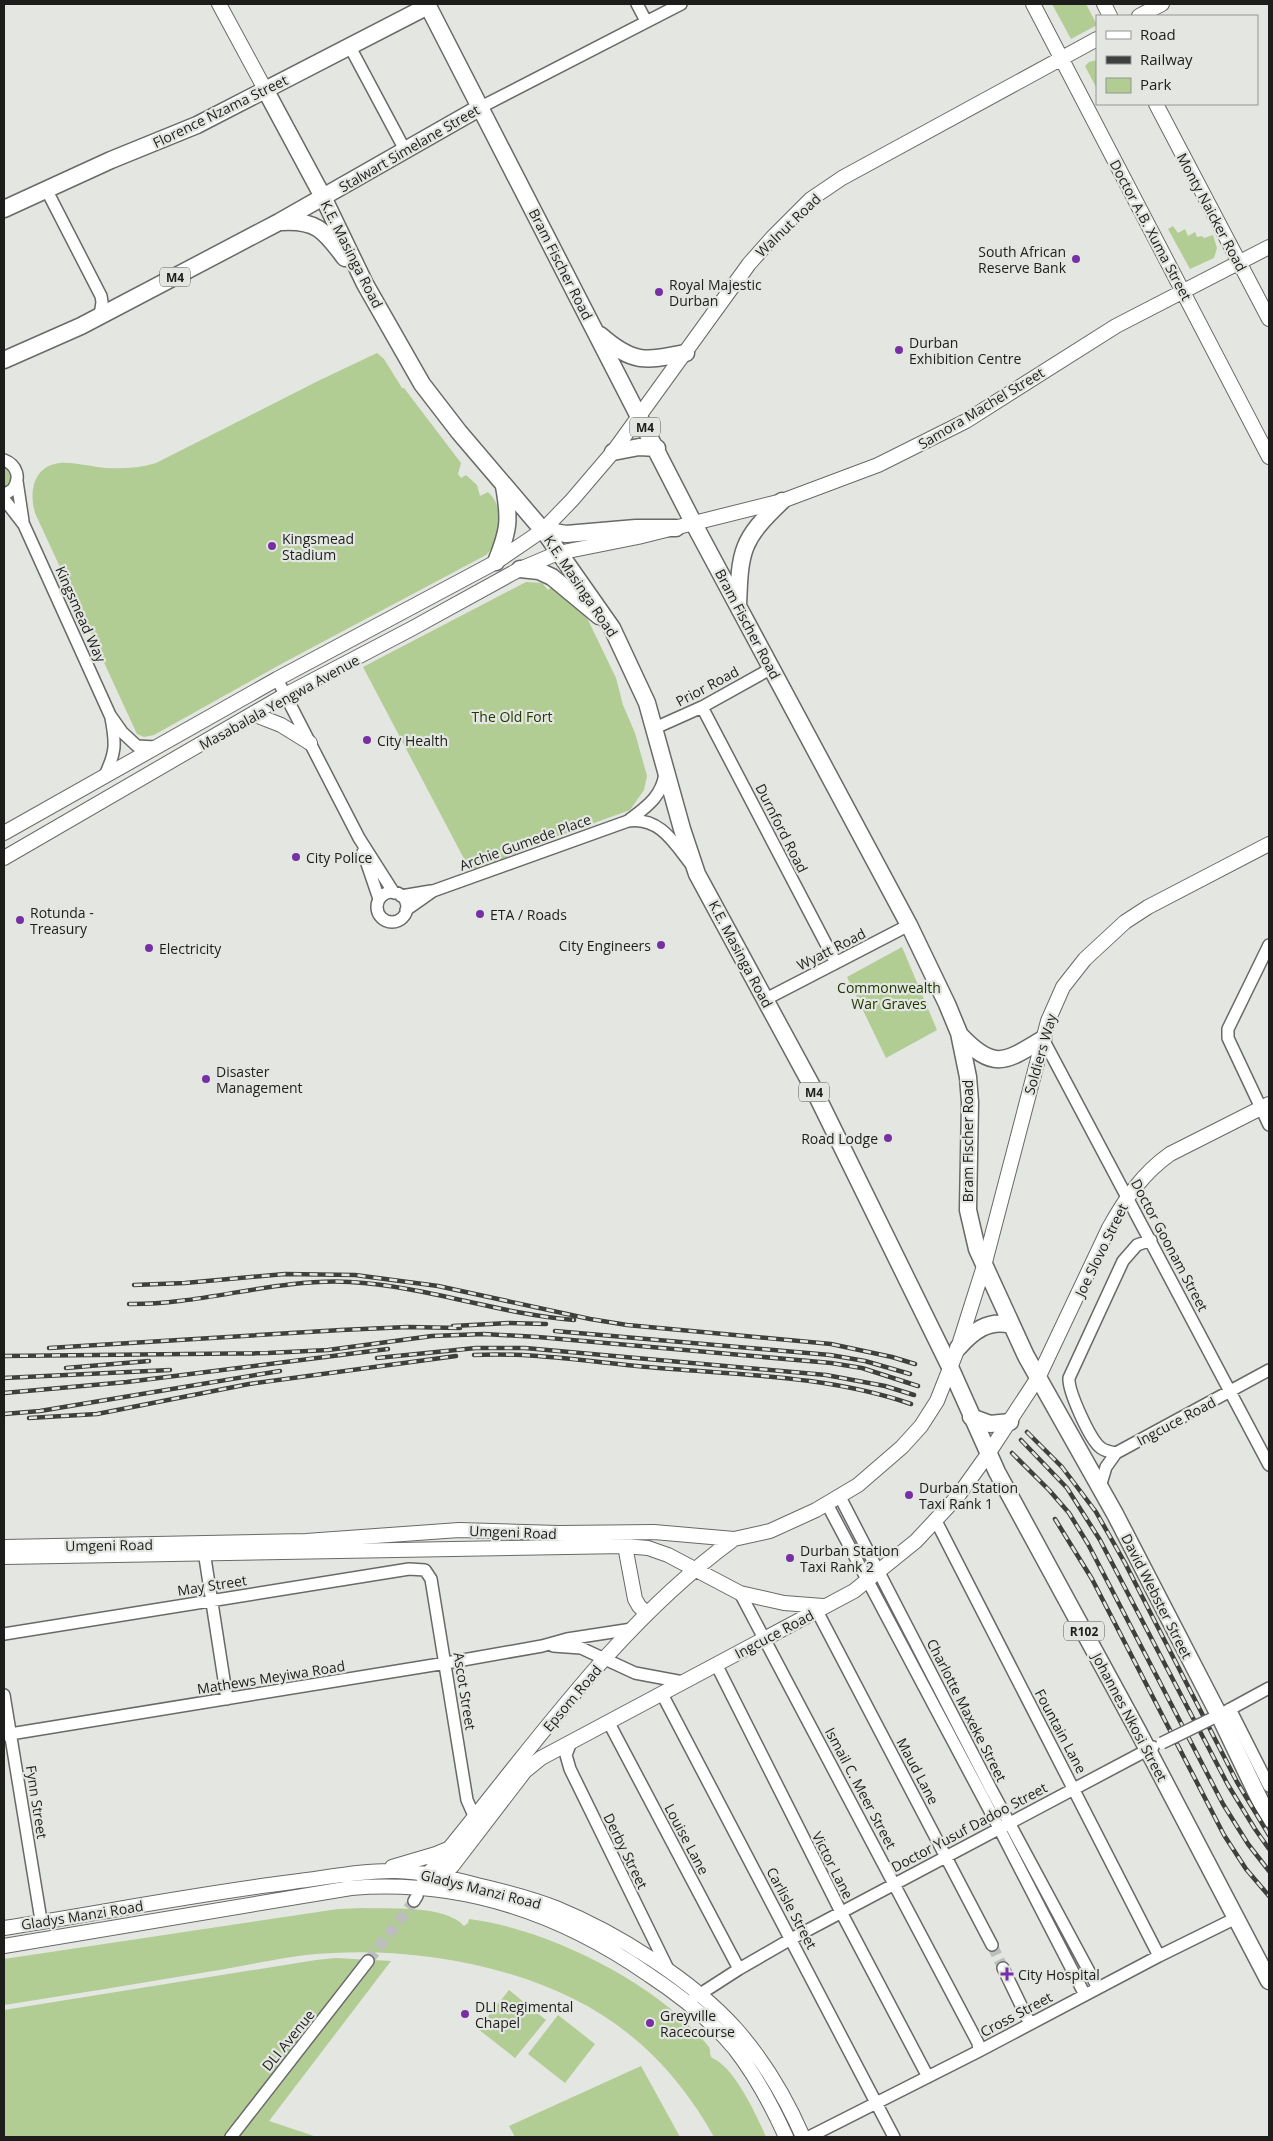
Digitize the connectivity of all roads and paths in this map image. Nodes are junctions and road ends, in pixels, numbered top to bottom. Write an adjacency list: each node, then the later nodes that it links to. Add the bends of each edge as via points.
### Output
1 (219, 4): 14 (main road, K.E. Masinga Road)
2 (429, 4): 10 (highway, Florence Nzama Street / M4); 16 (highway, Bram Fischer Road / M4)
3 (637, 4): 8 (street)
4 (681, 4): 8 (street, Stalwart Simelane Street)
5 (1034, 4): 13 (main road, Doctor A.B. Xuma Street)
6 (1162, 4): 7 (main road)
7 (1141, 15)
8 (646, 21): 16 (street, Stalwart Simelane Street)
9 (1096, 40): 12 (main road, Walnut Road)
10 (350, 46): 14 (highway, Florence Nzama Street / M4); 17 (street)
11 (1096, 46): 12 (main road)
12 (1079, 48): 13 (main road, Walnut Road)
13 (1061, 58): 25 (main road, Doctor A.B. Xuma Street); 29 (main road, Walnut Road, via 842,178 811,199 749,264)
14 (266, 90): 18 (highway, Florence Nzama Street / M4, via 197,125); 19 (highway, K.E. Masinga Road / M4)
15 (1157, 105): 23 (main road, Monty Naicker Road)
16 (481, 107): 17 (highway, Stalwart Simelane Street / M4); 28 (highway, Bram Fischer Road / M4)
17 (405, 150): 19 (highway, Stalwart Simelane Street / M4)
18 (46, 189): 20 (highway, Florence Nzama Street / M4); 26 (street, via 100,296)
19 (323, 197): 21 (highway, Stalwart Simelane Street / M4); 24 (highway, K.E. Masinga Road / M4)
20 (4, 209)
21 (279, 222): 24 (highway, via 298,221 315,226 334,244); 26 (highway, Stalwart Simelane Street / M4)
22 (1269, 247): 23 (main road, Samora Machel Street)
23 (1239, 262): 25 (main road, Samora Machel Street); 27 (main road, Monty Naicker Road)
24 (365, 284): 37 (highway, K.E. Masinga Road / M4, via 422,384)
25 (1184, 291): 34 (main road, Doctor A.B. Xuma Street); 40 (main road, Samora Machel Street, via 1091,340 966,421 926,442 878,465)
26 (100, 316): 30 (highway, Stalwart Simelane Street / M4)
27 (1269, 319)
28 (594, 330): 29 (highway, via 621,352 638,359); 31 (highway, Bram Fischer Road / M4)
29 (686, 353): 31 (main road, Walnut Road)
30 (4, 360)
31 (640, 416): 32 (highway, Bram Fischer Road / M4); 33 (main road, Walnut Road)
32 (657, 448): 33 (highway, via 639,446); 41 (highway, Bram Fischer Road / M4)
33 (613, 452): 44 (main road, Walnut Road)
34 (1269, 457)
35 (5, 459): 36 (street, Kingsmead Way, via 15,468)
36 (18, 481): 38 (street); 42 (street, Kingsmead Way)
37 (504, 485): 44 (highway, K.E. Masinga Road / M4); 46 (highway, via 509,521)
38 (4, 495)
39 (4, 499): 42 (street, Kingsmead Way)
40 (782, 501): 41 (main road, Samora Machel Street); 48 (highway, via 762,520 746,543 739,573)
41 (694, 524): 43 (main road, Samora Machel Street); 48 (highway, Bram Fischer Road / M4)
42 (24, 525): 55 (street, Kingsmead Way)
43 (676, 528): 44 (highway, via 628,528 566,534); 45 (main road, Samora Machel Street)
44 (543, 530): 45 (highway, K.E. Masinga Road / M4); 46 (main road, Masabalala Yengwa Avenue)
45 (558, 553): 47 (main road, Masabalala Yengwa Avenue); 49 (highway, K.E. Masinga Road / M4)
46 (496, 562): 51 (main road, Masabalala Yengwa Avenue)
47 (520, 569): 49 (highway, via 552,577); 52 (main road, Masabalala Yengwa Avenue)
48 (738, 607): 50 (highway, Bram Fischer Road / M4)
49 (609, 624): 56 (highway, K.E. Masinga Road / M4, via 636,677)
50 (772, 668): 53 (street, Prior Road); 71 (highway, Bram Fischer Road / M4)
51 (277, 679): 52 (street); 58 (main road, Masabalala Yengwa Avenue)
52 (285, 695): 54 (main road, Masabalala Yengwa Avenue); 57 (street)
53 (702, 706): 56 (street, Prior Road); 73 (street, Durnford Road)
54 (253, 714): 57 (main road, via 281,724); 65 (main road, Masabalala Yengwa Avenue)
55 (110, 715): 58 (street, Kingsmead Way, via 137,746); 60 (street, Kingsmead Way, via 115,751)
56 (655, 728): 59 (highway, K.E. Masinga Road / M4)
57 (310, 743): 63 (street)
58 (156, 747): 60 (main road, Masabalala Yengwa Avenue)
59 (666, 769): 61 (street, Archie Gumede Place, via 664,783 654,801); 66 (highway, K.E. Masinga Road / M4)
60 (104, 777): 62 (main road, Masabalala Yengwa Avenue)
61 (628, 821): 66 (street, Archie Gumede Place, via 646,821 661,828); 67 (street, Archie Gumede Place)
62 (4, 833)
63 (359, 838): 68 (street); 69 (street)
64 (1269, 844): 76 (main road, Soldiers Way, via 1140,912 1109,935 1084,959 1063,987)
65 (4, 858)
66 (697, 874): 74 (highway, K.E. Masinga Road / M4)
67 (433, 891): 68 (street, Archie Gumede Place); 70 (street, Archie Gumede Place)
68 (397, 894): 69 (street, via 386,894); 70 (street, via 405,902)
69 (379, 899): 70 (street, via 378,912 385,921 398,921)
70 (406, 910)
71 (909, 926): 73 (street, Wyatt Road); 75 (highway, Bram Fischer Road / M4)
72 (1269, 945): 77 (street, via 1228,1029 1232,1048)
73 (836, 963): 74 (street, Wyatt Road)
74 (766, 999): 84 (highway, K.E. Masinga Road / M4)
75 (959, 1033): 76 (highway, via 979,1053 1000,1060 1016,1056); 81 (highway, Bram Fischer Road / M4, via 970,1092 968,1210)
76 (1043, 1039): 79 (street, Doctor Goonam Street); 81 (main road, Soldiers Way)
77 (1265, 1106): 78 (street); 79 (main road, Joe Slovo Street, via 1170,1154 1156,1164)
78 (1269, 1125)
79 (1128, 1196): 80 (street, Doctor Goonam Street); 86 (main road, Joe Slovo Street, via 1109,1228)
80 (1151, 1240): 87 (street, Doctor Goonam Street); 90 (street, via 1136,1245 1123,1260 1069,1378 1071,1394 1094,1439 1100,1447)
81 (984, 1266): 82 (highway, Bram Fischer Road); 83 (main road, Soldiers Way)
82 (1011, 1325): 83 (highway, via 1002,1322 981,1327); 86 (highway)
83 (958, 1348): 84 (main road, Soldiers Way)
84 (950, 1368): 88 (highway, R102); 94 (main road, Umgeni Road, via 937,1401 921,1426 880,1467)
85 (1269, 1370): 87 (street, Ingcuce Road)
86 (1039, 1376): 89 (main road); 93 (highway, David Webster Street)
87 (1230, 1391): 90 (street, Ingcuce Road); 92 (street, Doctor Goonam Street)
88 (971, 1417): 89 (highway, via 990,1424); 91 (highway, R102)
89 (1010, 1422): 91 (main road, Ingcuce Road)
90 (1116, 1453): 93 (street, via 1106,1467)
91 (988, 1454): 96 (main road, Ingcuce Road); 132 (highway, Johannes Nkosi Street / R102)
92 (1269, 1465)
93 (1100, 1487): 127 (highway, David Webster Street)
94 (840, 1497): 95 (main road, Umgeni Road); 107 (street, Charlotte Maxeke Street)
95 (827, 1504): 98 (main road, Umgeni Road, via 770,1531); 108 (street, Charlotte Maxeke Street)
96 (936, 1521): 107 (main road, Ingcuce Road); 134 (street, Fountain Lane)
97 (459, 1530): 98 (main road, Umgeni Road, via 654,1532); 101 (main road, Umgeni Road); 102 (main road)
98 (734, 1539): 105 (main road, Epsom Road)
99 (625, 1546): 102 (main road, Umgeni Road); 105 (main road, Umgeni Road, via 657,1551); 112 (main road, via 635,1599)
100 (4, 1547): 103 (main road, Umgeni Road)
101 (306, 1547): 102 (main road, Umgeni Road); 103 (main road, Umgeni Road)
102 (458, 1548)
103 (203, 1549): 104 (main road, Umgeni Road); 110 (street)
104 (4, 1557)
105 (696, 1569): 109 (main road, Umgeni Road); 112 (main road, Epsom Road)
106 (425, 1570): 110 (street, May Street, via 414,1568); 118 (street, Ascot Street, via 431,1579)
107 (880, 1571): 108 (main road, Ingcuce Road); 119 (street, Charlotte Maxeke Street)
108 (869, 1581): 111 (main road, Ingcuce Road); 121 (street, Charlotte Maxeke Street)
109 (740, 1592): 111 (main road, Umgeni Road); 115 (street, Ismail C. Meer Street)
110 (212, 1600): 114 (street, May Street); 126 (street)
111 (822, 1608): 115 (main road, Ingcuce Road); 139 (street, Maud Lane)
112 (647, 1614): 113 (main road, Epsom Road)
113 (632, 1629): 116 (street, Mathews Meyiwa Road, via 567,1638); 117 (main road, Epsom Road)
114 (4, 1634)
115 (764, 1638): 120 (main road, Ingcuce Road); 143 (street, Ismail C. Meer Street)
116 (542, 1646): 117 (street, Mathews Meyiwa Road, via 580,1648); 118 (street, Mathews Meyiwa Road)
117 (605, 1658): 122 (street, Mathews Meyiwa Road, via 635,1673); 135 (main road, Epsom Road)
118 (446, 1663): 126 (street, Mathews Meyiwa Road); 135 (street, Ascot Street, via 467,1800)
119 (926, 1663): 121 (street); 130 (street, Charlotte Maxeke Street)
120 (716, 1664): 122 (main road, Ingcuce Road); 148 (street, Victor Lane)
121 (915, 1669): 130 (street, Charlotte Maxeke Street)
122 (683, 1682): 124 (main road, Ingcuce Road)
123 (1269, 1688): 127 (street, Doctor Yusuf Dadoo Street)
124 (662, 1694): 128 (main road, Ingcuce Road); 154 (street, Carlisle Street)
125 (4, 1695): 129 (street, Fynn Street)
126 (227, 1699): 129 (street, Mathews Meyiwa Road)
127 (1220, 1714): 132 (street, Doctor Yusuf Dadoo Street, bridge); 133 (street); 136 (highway, David Webster Street)
128 (609, 1722): 131 (main road, Ingcuce Road); 160 (street, Louise Lane)
129 (7, 1734): 150 (street, Fynn Street)
130 (956, 1735): 137 (street, Charlotte Maxeke Street)
131 (571, 1742): 142 (main road, Ingcuce Road, via 525,1771); 161 (street, Derby Street, via 566,1755 573,1778)
132 (1155, 1746): 134 (street, Doctor Yusuf Dadoo Street); 151 (highway, Johannes Nkosi Street / R102)
133 (1269, 1786)
134 (1075, 1789): 137 (street, Doctor Yusuf Dadoo Street); 157 (street, Fountain Lane)
135 (475, 1818): 138 (main road, Epsom Road)
136 (1269, 1819)
137 (1004, 1825): 139 (street, Doctor Yusuf Dadoo Street); 147 (street, Charlotte Maxeke Street); 149 (street, Charlotte Maxeke Street)
138 (451, 1847): 140 (main road); 141 (main road, Epsom Road)
139 (946, 1856): 143 (street, Doctor Yusuf Dadoo Street); 155 (street, Maud Lane)
140 (375, 1872): 141 (main road, Gladys Manzi Road); 144 (main road, Gladys Manzi Road)
141 (429, 1874): 142 (main road, Gladys Manzi Road); 145 (main road, Epsom Road)
142 (443, 1876): 145 (main road); 161 (main road, Gladys Manzi Road, via 554,1907 592,1925)
143 (894, 1883): 148 (street, Doctor Yusuf Dadoo Street); 168 (street, Ismail C. Meer Street, via 978,2043)
144 (261, 1886): 146 (main road); 150 (main road, Gladys Manzi Road)
145 (420, 1893): 146 (main road, Gladys Manzi Road, via 376,1886); 166 (main road, Gladys Manzi Road, via 488,1900 550,1919 603,1945)
146 (264, 1902): 153 (main road, Gladys Manzi Road)
147 (1054, 1906): 149 (street); 163 (street, Charlotte Maxeke Street)
148 (841, 1912): 154 (street, Doctor Yusuf Dadoo Street); 169 (street, Victor Lane)
149 (1043, 1912): 165 (street, Charlotte Maxeke Street)
150 (40, 1918): 152 (main road, Gladys Manzi Road); 153 (main road)
151 (1236, 1918): 157 (street, Cross Street); 162 (highway, Johannes Nkosi Street / R102)
152 (4, 1928)
153 (43, 1939): 156 (main road, Gladys Manzi Road)
154 (791, 1939): 160 (street, Doctor Yusuf Dadoo Street); 170 (street, Carlisle Street)
155 (992, 1944)
156 (4, 1946)
157 (1159, 1956): 163 (street, Cross Street)
158 (368, 1961): 171 (street, DLI Avenue)
159 (1003, 1968): 167 (street)
160 (739, 1969): 164 (street, Doctor Yusuf Dadoo Street)
161 (669, 1972): 164 (main road, Gladys Manzi Road)
162 (1269, 1981)
163 (1098, 1988): 165 (street, Cross Street)
164 (699, 1994): 166 (street, Doctor Yusuf Dadoo Street); 173 (main road, Gladys Manzi Road, via 736,2029 766,2067)
165 (1085, 1995): 167 (street, Cross Street)
166 (687, 2002): 172 (main road, Gladys Manzi Road, via 719,2032 750,2070 765,2092)
167 (1030, 2024): 168 (street, Cross Street)
168 (979, 2051): 169 (street, Cross Street)
169 (928, 2077): 170 (street, Cross Street)
170 (877, 2103): 174 (street, Cross Street); 175 (street, Carlisle Street)
171 (231, 2137)
172 (786, 2137)
173 (803, 2137)
174 (809, 2137)
175 (894, 2137)

